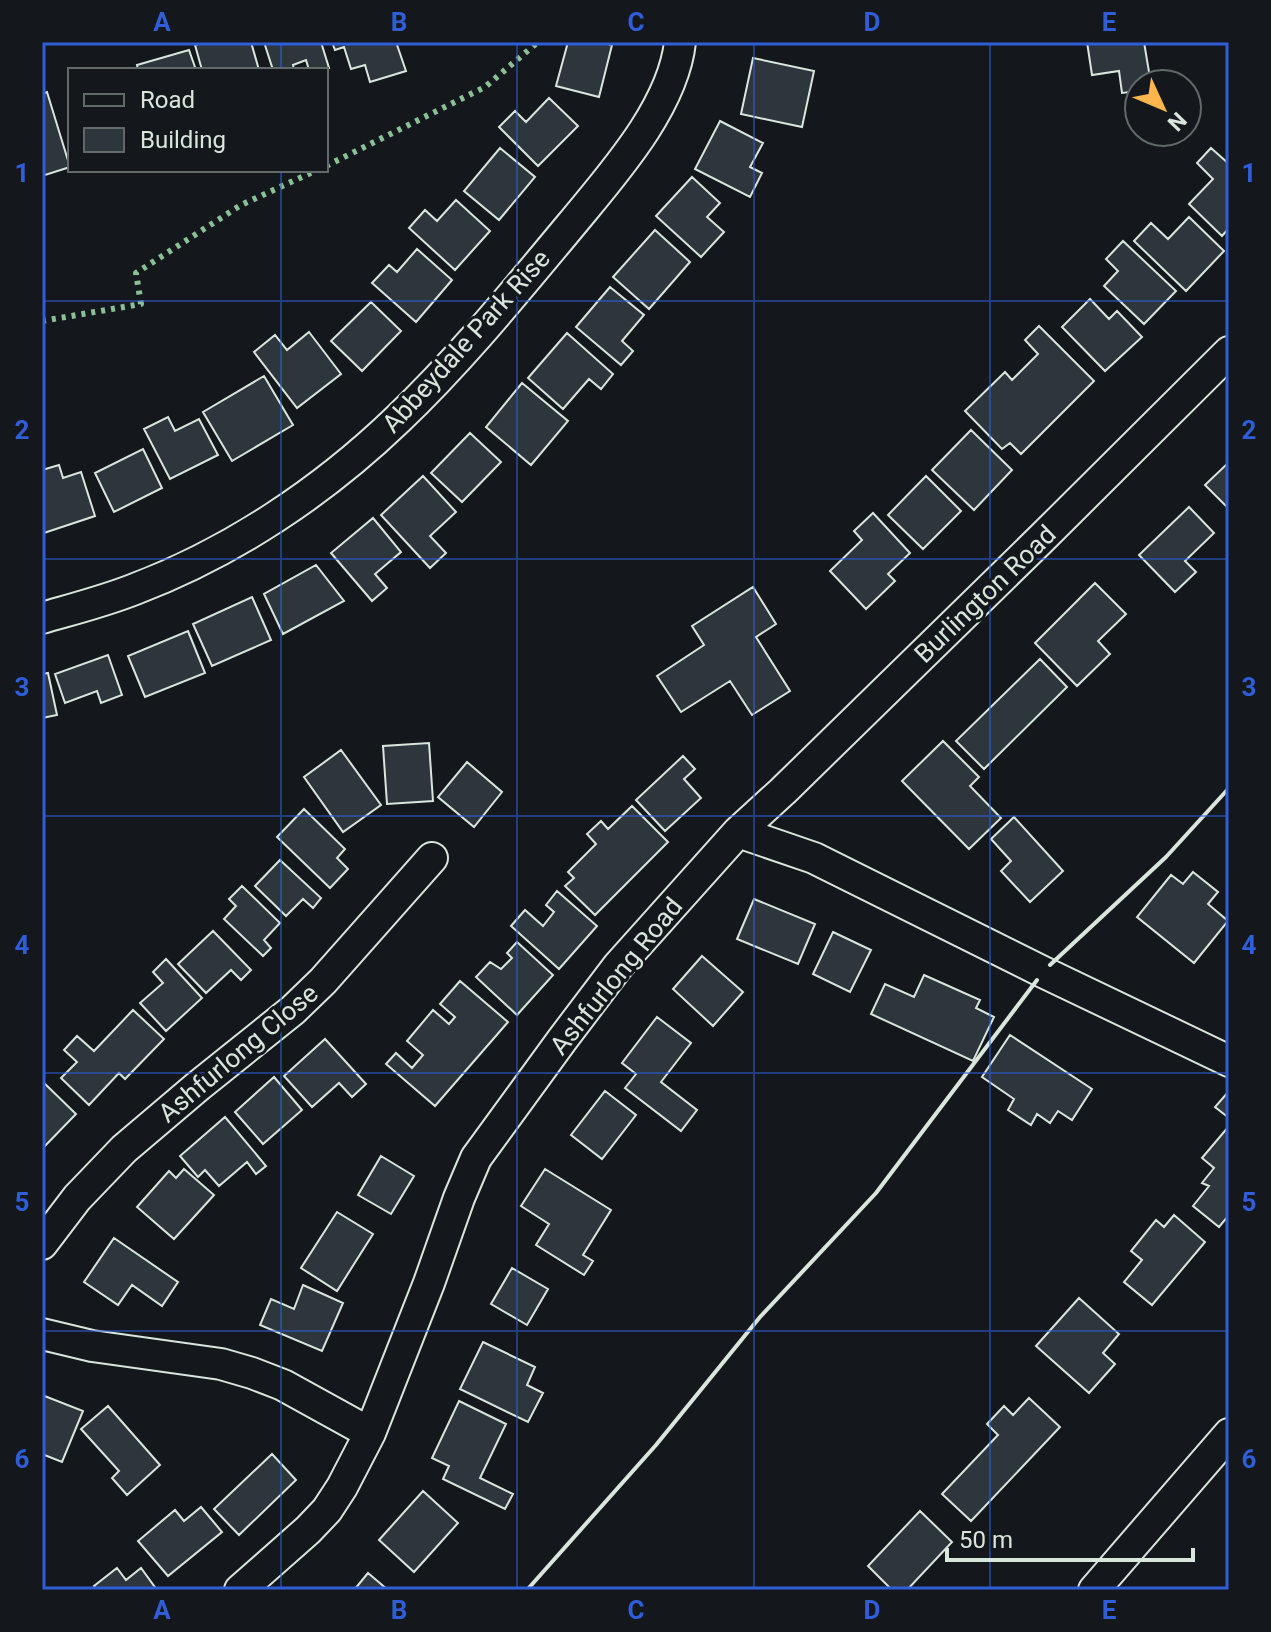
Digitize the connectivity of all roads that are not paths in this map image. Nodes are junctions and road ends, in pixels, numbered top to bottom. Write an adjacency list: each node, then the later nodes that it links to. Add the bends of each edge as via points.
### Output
1 (680, 42): 3 (street, Abbeydale Park Rise, via 668,91 612,175 397,421 287,510 243,536 135,589)
2 (1229, 352): 4 (street, Burlington Road)
3 (42, 618)
4 (738, 832): 6 (street, via 814,858); 9 (street, Ashfurlong Road, via 618,966 476,1158)
5 (432, 858): 7 (street, Ashfurlong Close, via 323,981 124,1149)
6 (1229, 1061)
7 (42, 1244)
8 (42, 1334): 9 (street, via 252,1373)
9 (370, 1433): 11 (street, Ashfurlong Road, via 327,1510)
10 (1229, 1434): 12 (street)
11 (240, 1590)
12 (1094, 1590)

